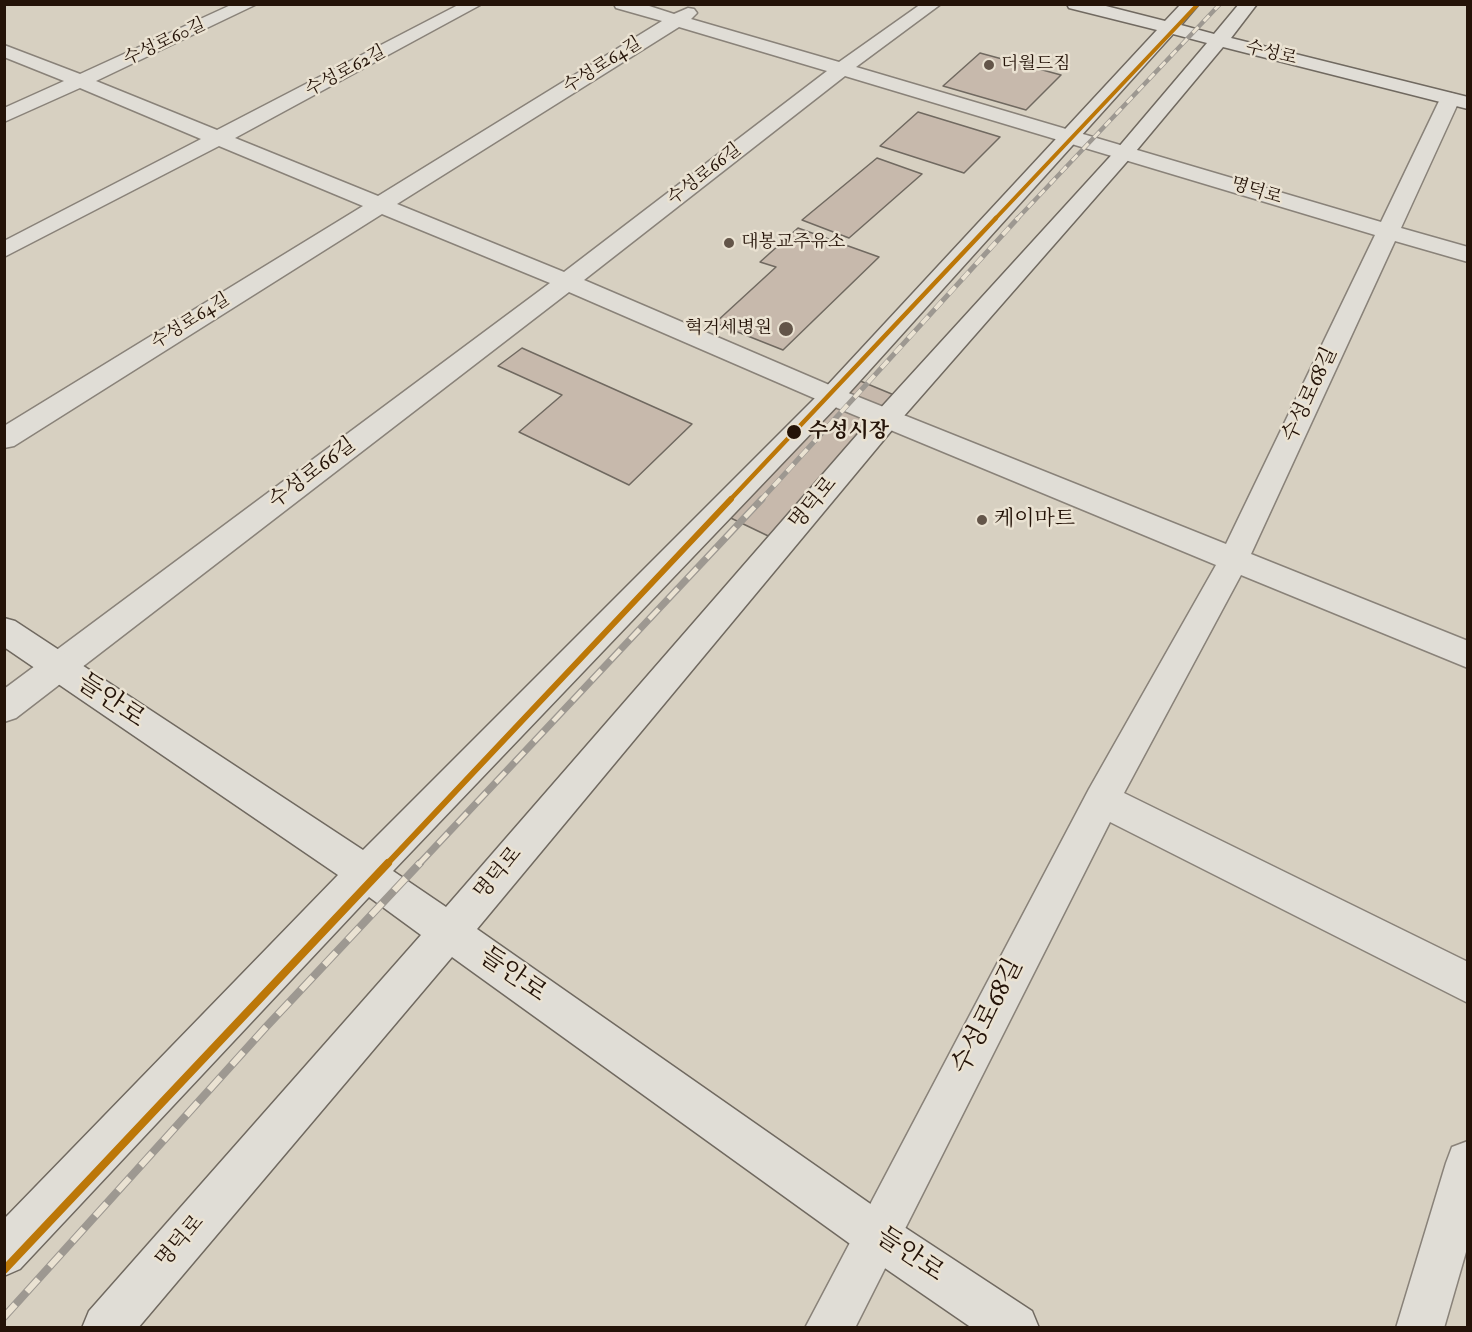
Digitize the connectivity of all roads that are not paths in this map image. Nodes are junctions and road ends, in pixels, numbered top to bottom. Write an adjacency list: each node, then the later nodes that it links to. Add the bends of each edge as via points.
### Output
1 (249, 4): 14 (street, 수성로60길)
2 (474, 4): 18 (street, 수성로62길)
3 (622, 4): 9 (street)
4 (702, 4): 9 (street, 수성로64길)
5 (933, 4): 13 (street, 수성로66길)
6 (1075, 4): 10 (street, 수성로)
7 (1191, 4): 10 (street)
8 (1248, 4): 11 (street, 명덕로)
9 (675, 21): 13 (street); 20 (street, 수성로64길)
10 (1169, 28): 11 (street, 수성로); 17 (street)
11 (1218, 40): 15 (street, 수성로); 19 (street, 명덕로)
12 (4, 50): 14 (street)
13 (843, 68): 17 (street); 24 (street, 수성로66길)
14 (80, 82): 16 (street, 수성로60길); 18 (street, 수성로60길)
15 (1459, 101): 21 (street, 수성로68길)
16 (4, 116)
17 (1068, 136): 19 (street, 명덕로); 25 (street)
18 (218, 139): 20 (street); 22 (street, 수성로62길)
19 (1124, 153): 21 (street, 명덕로); 26 (street, 명덕로)
20 (378, 206): 24 (street); 27 (street, 수성로64길)
21 (1388, 232): 23 (street); 28 (street, 수성로68길)
22 (4, 250)
23 (1467, 255)
24 (567, 282): 25 (street); 31 (street, 수성로66길)
25 (832, 396): 26 (street); 34 (street)
26 (887, 418): 28 (street); 35 (street, 명덕로)
27 (4, 439)
28 (1234, 559): 30 (street); 33 (street, 수성로68길)
29 (4, 630): 31 (street, 들안로)
30 (1467, 655)
31 (58, 667): 32 (street, 수성로66길); 34 (street, 들안로)
32 (4, 708)
33 (1102, 800): 36 (street); 38 (street, 수성로68길)
34 (366, 873): 35 (street, 들안로); 39 (street)
35 (449, 932): 38 (street, 들안로); 40 (street, 명덕로)
36 (1467, 982)
37 (1467, 1163): 43 (street)
38 (876, 1235): 41 (street, 수성로68길); 42 (street, 들안로)
39 (4, 1253)
40 (106, 1328)
41 (829, 1328)
42 (1015, 1328)
43 (1420, 1328)

